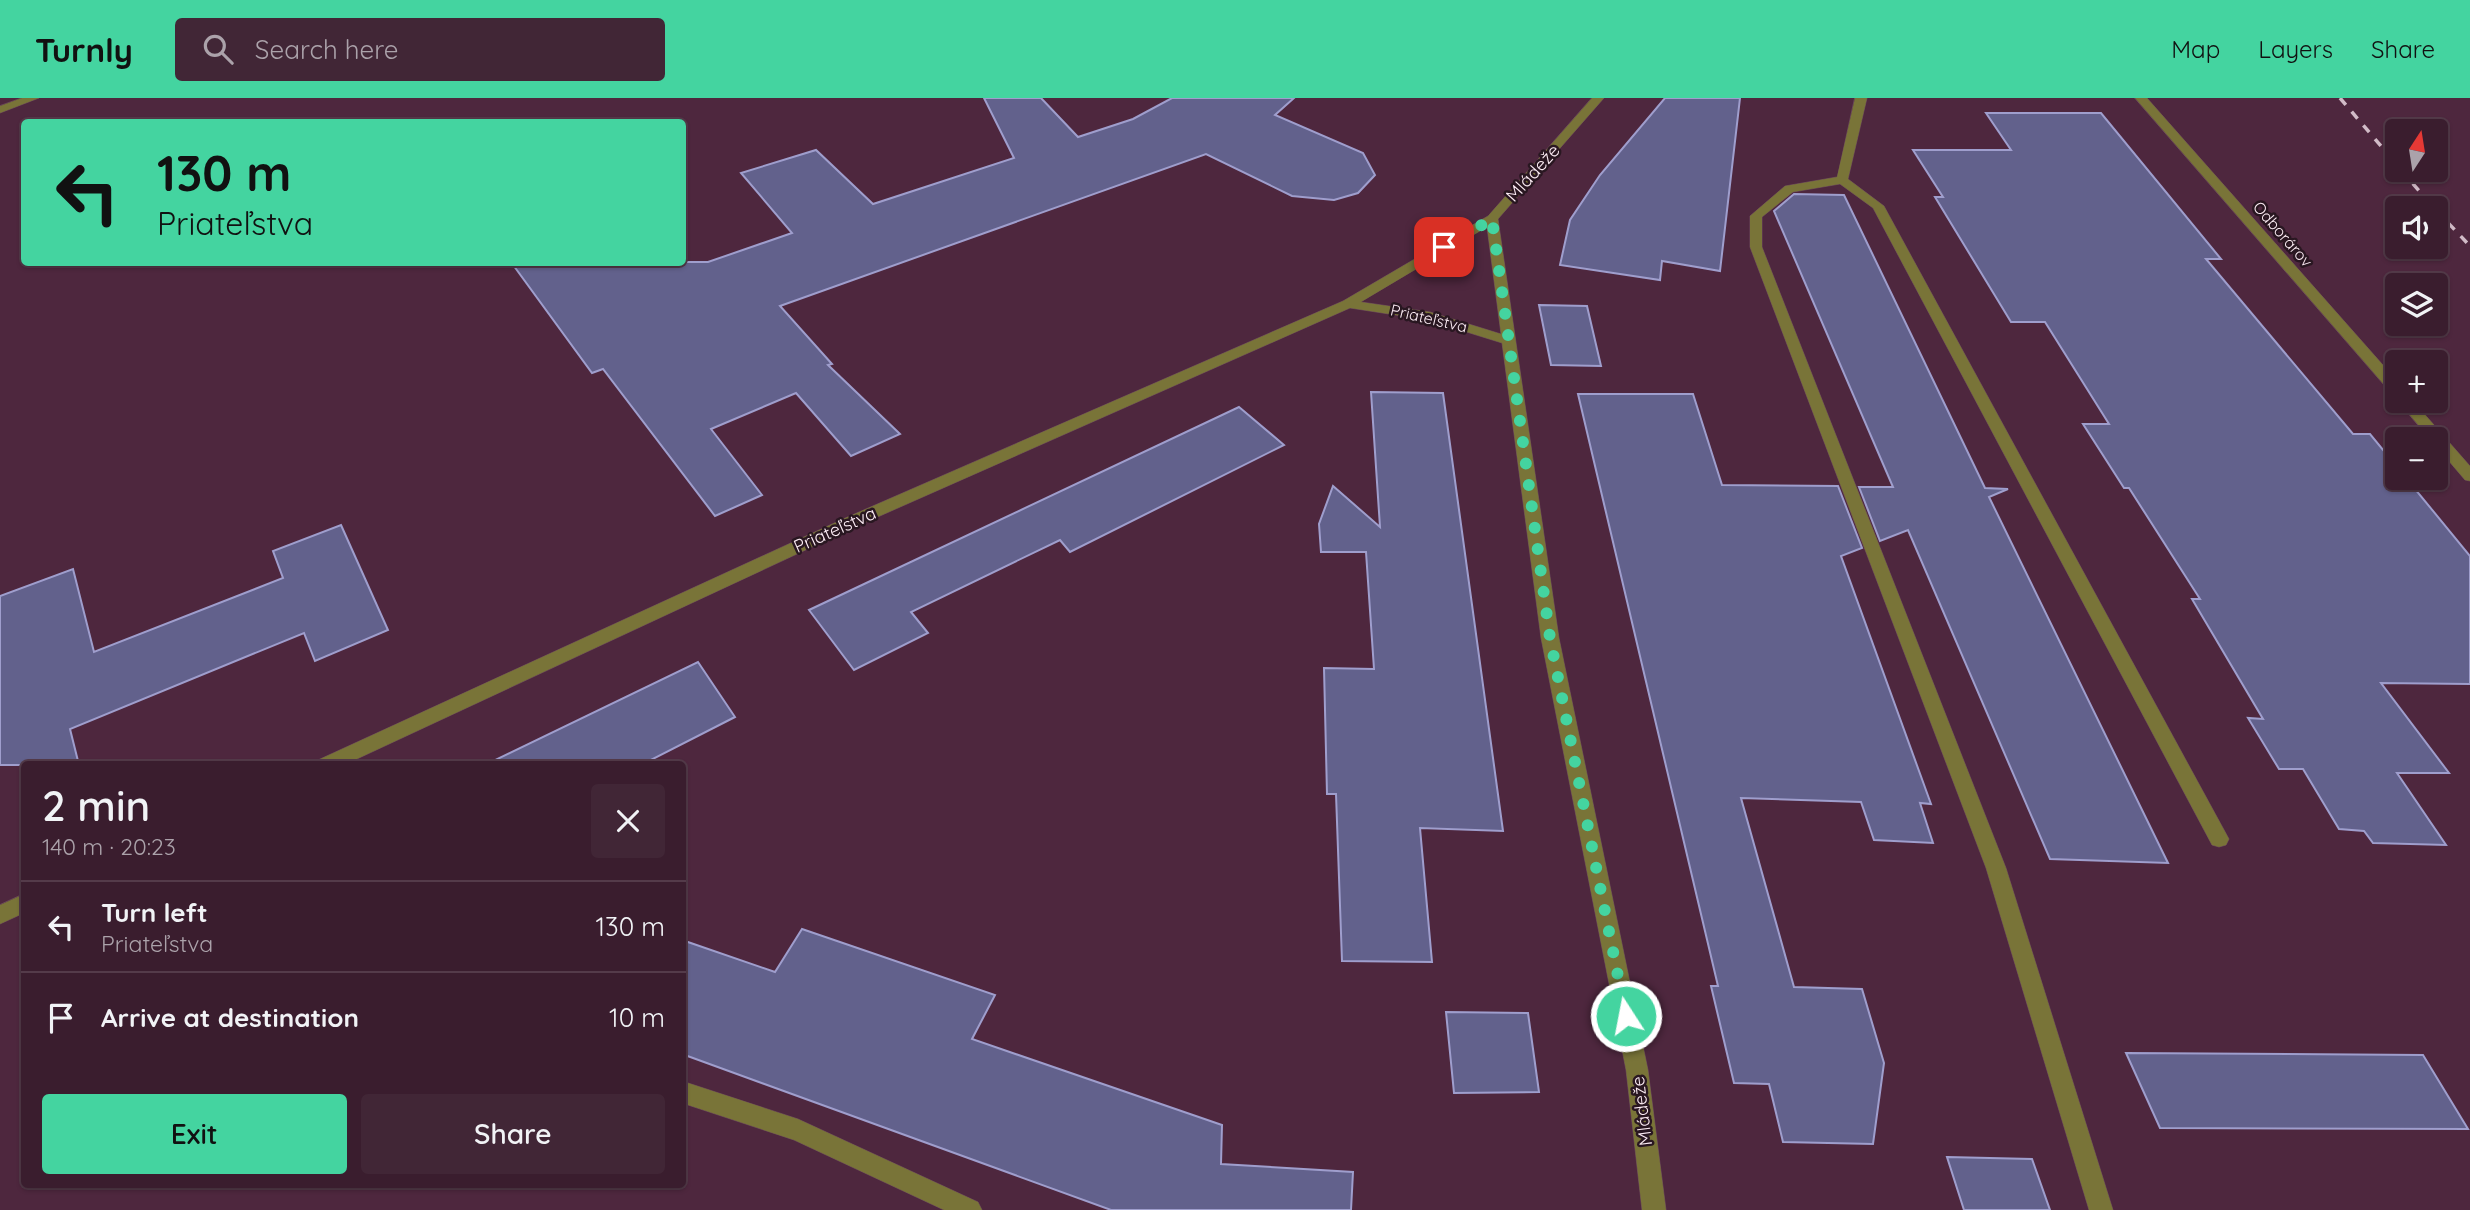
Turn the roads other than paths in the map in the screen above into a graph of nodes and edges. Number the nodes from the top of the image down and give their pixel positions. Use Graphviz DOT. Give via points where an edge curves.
graph roads {
  1 [pos="33,98"];
  2 [pos="1598,98"];
  3 [pos="1861,98"];
  4 [pos="2141,98"];
  5 [pos="0,110"];
  6 [pos="1842,180"];
  7 [pos="1492,219"];
  8 [pos="1349,304"];
  9 [pos="1507,341"];
  10 [pos="2385,377"];
  11 [pos="2415,413"];
  12 [pos="2470,476"];
  13 [pos="334,761"];
  14 [pos="2219,839"];
  15 [pos="21,904"];
  16 [pos="0,915"];
  17 [pos="686,1094"];
  18 [pos="970,1210"];
  19 [pos="1654,1210"];
  20 [pos="2101,1210"];
  1 -- 5 [label="street"];
  2 -- 7 [label="street, Mládeže"];
  3 -- 6 [label="street"];
  4 -- 10 [label="street, Odborárov"];
  6 -- 14 [label="street" via="1878,206"];
  6 -- 20 [label="street" via="1789,189 1756,216 1756,247 1996,869"];
  7 -- 8 [label="street, Priateľstva"];
  7 -- 9 [label="street, Mládeže"];
  8 -- 9 [label="street, Priateľstva" via="1430,316"];
  8 -- 13 [label="street, Priateľstva" via="849,523"];
  9 -- 19 [label="street, Mládeže" via="1550,638 1637,1070"];
  11 -- 12 [label="street"];
  15 -- 16 [label="street"];
  17 -- 18 [label="street" via="798,1130"];
}
